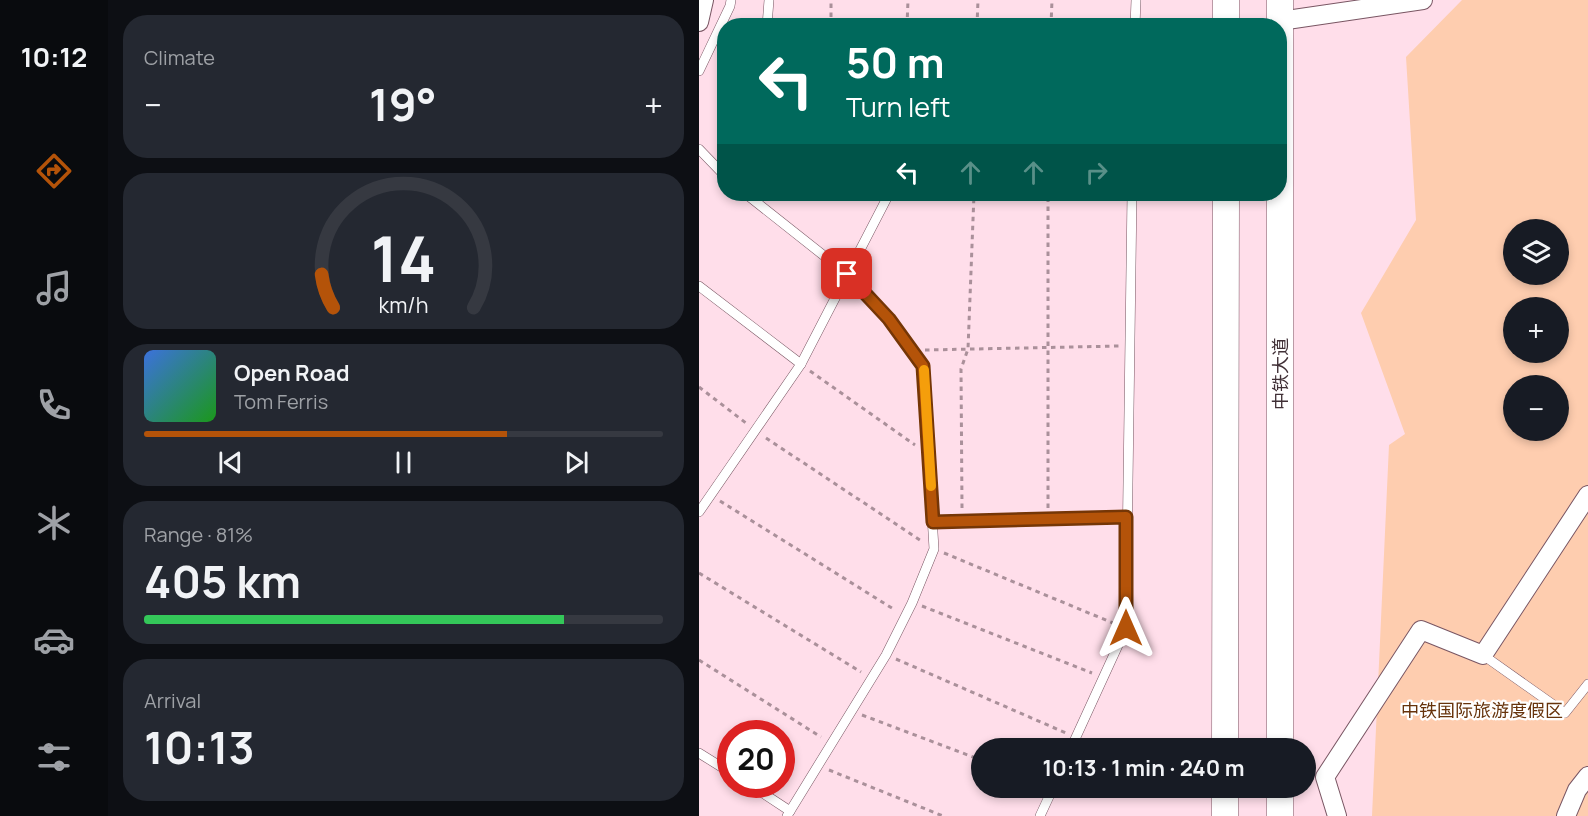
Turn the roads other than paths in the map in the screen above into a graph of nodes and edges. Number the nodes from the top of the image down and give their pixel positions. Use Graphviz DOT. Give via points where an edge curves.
graph roads {
  1 [pos="704,0"];
  2 [pos="731,0"];
  3 [pos="769,0"];
  4 [pos="1135,0"];
  5 [pos="1226,0"];
  6 [pos="1423,0"];
  7 [pos="1279,10"];
  8 [pos="724,18"];
  9 [pos="768,18"];
  10 [pos="1135,18"];
  11 [pos="1226,18"];
  12 [pos="699,22"];
  13 [pos="717,33"];
  14 [pos="699,71"];
  15 [pos="699,149"];
  16 [pos="717,168"];
  17 [pos="755,201"];
  18 [pos="885,201"];
  19 [pos="1132,201"];
  20 [pos="1226,201"];
  21 [pos="1279,201"];
  22 [pos="847,274"];
  23 [pos="699,286"];
  24 [pos="801,364"];
  25 [pos="1588,495"];
  26 [pos="699,512"];
  27 [pos="1126,517"];
  28 [pos="933,522"];
  29 [pos="1483,655"];
  30 [pos="1588,684"];
  31 [pos="1076,738"];
  32 [pos="1225,738"];
  33 [pos="1280,738"];
  34 [pos="699,753"];
  35 [pos="717,764"];
  36 [pos="1588,776"];
  37 [pos="768,798"];
  38 [pos="1048,798"];
  39 [pos="1225,798"];
  40 [pos="1280,798"];
  41 [pos="789,813"];
  42 [pos="1040,816"];
  43 [pos="1224,816"];
  44 [pos="1280,816"];
  45 [pos="1337,816"];
  46 [pos="1566,816"];
  1 -- 12 [label="street"];
  2 -- 8 [label="lane"];
  3 -- 9 [label="lane"];
  4 -- 10 [label="lane"];
  5 -- 11 [label="main road"];
  6 -- 7 [label="street"];
  13 -- 14 [label="lane"];
  15 -- 16 [label="lane"];
  17 -- 22 [label="lane"];
  18 -- 22 [label="lane"];
  19 -- 27 [label="lane"];
  20 -- 32 [label="main road"];
  21 -- 33 [label="main road, 中铁大道"];
  22 -- 24 [label="lane"];
  22 -- 28 [label="lane" via="889,319 923,366"];
  23 -- 24 [label="lane"];
  24 -- 26 [label="lane"];
  25 -- 29 [label="street"];
  27 -- 28 [label="lane"];
  27 -- 31 [label="lane" via="1126,628"];
  28 -- 41 [label="lane" via="934,549 906,616 854,711"];
  29 -- 30 [label="lane" via="1565,714"];
  29 -- 45 [label="street" via="1421,630 1325,777"];
  34 -- 35 [label="lane"];
  36 -- 46 [label="street"];
  37 -- 41 [label="lane"];
  38 -- 42 [label="lane"];
  39 -- 43 [label="main road"];
  40 -- 44 [label="main road"];
}
